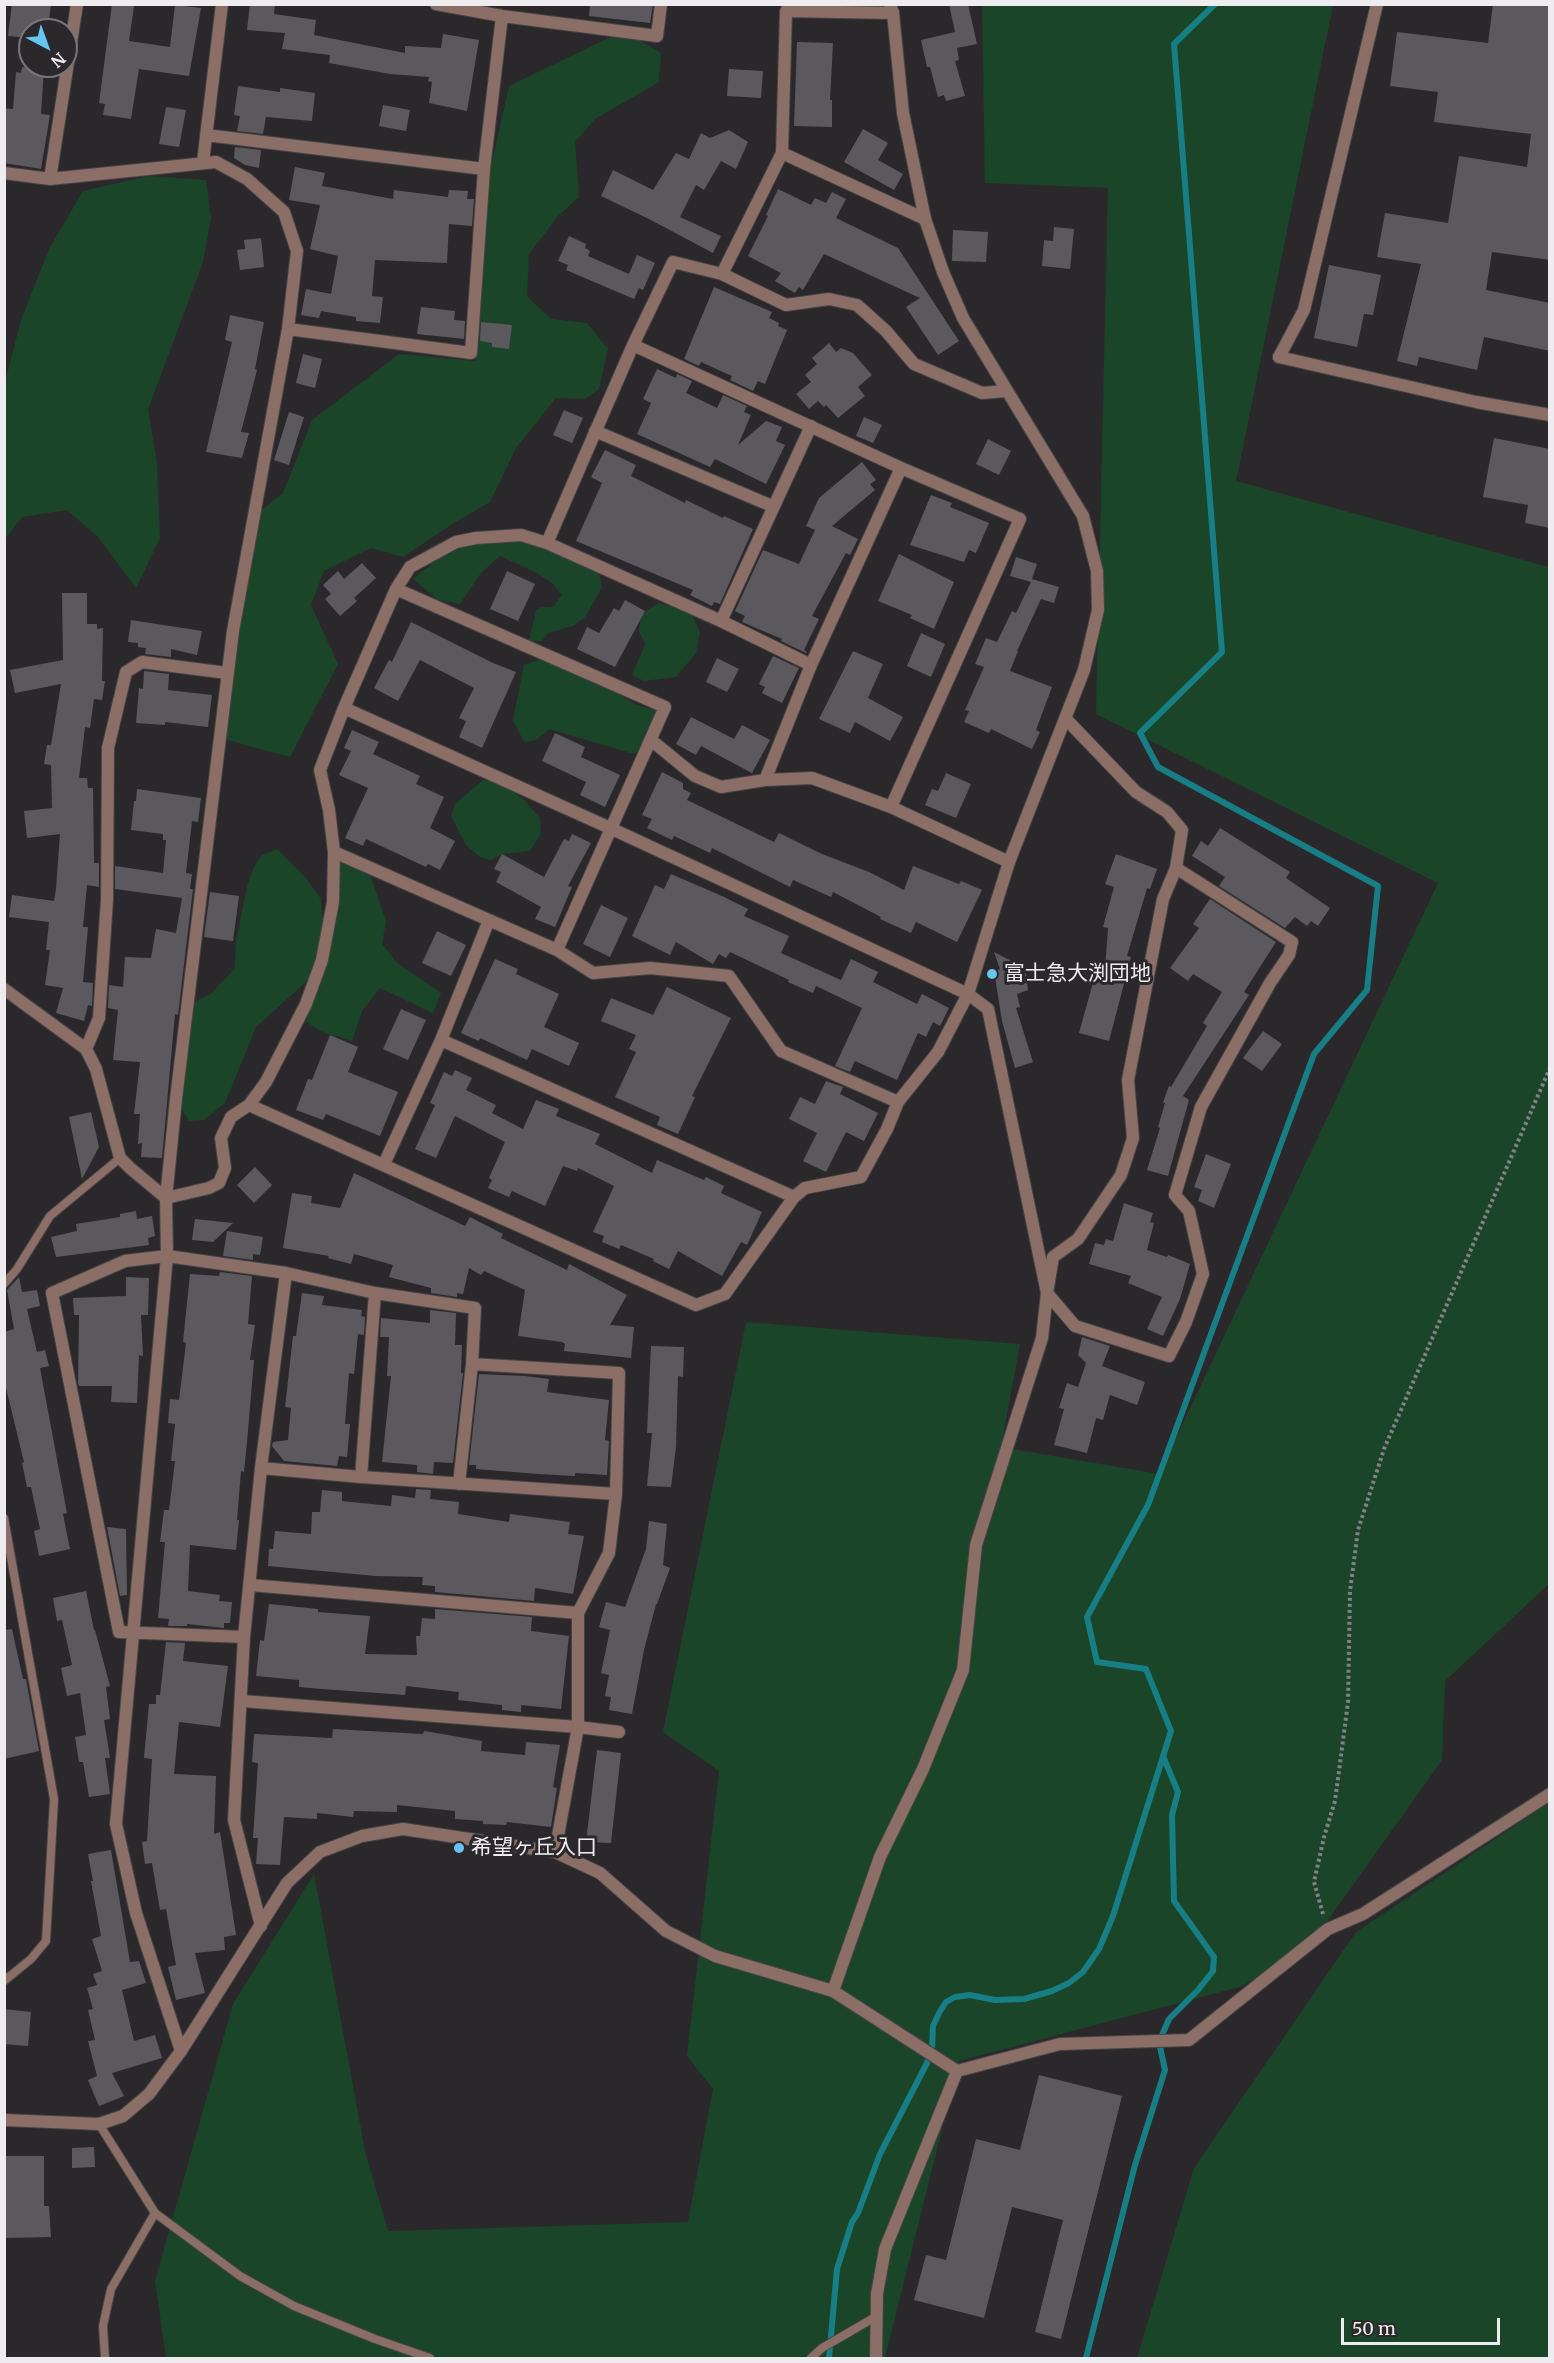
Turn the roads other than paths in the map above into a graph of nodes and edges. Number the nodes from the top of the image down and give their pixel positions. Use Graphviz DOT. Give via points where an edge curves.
graph roads {
  1 [pos="77,4"];
  2 [pos="222,4"];
  3 [pos="436,4"];
  4 [pos="662,4"];
  5 [pos="1377,4"];
  6 [pos="891,9"];
  7 [pos="502,16"];
  8 [pos="206,135"];
  9 [pos="782,153"];
  10 [pos="203,162"];
  11 [pos="484,169"];
  12 [pos="4,172"];
  13 [pos="50,179"];
  14 [pos="925,219"];
  15 [pos="722,274"];
  16 [pos="288,329"];
  17 [pos="633,345"];
  18 [pos="1006,391"];
  19 [pos="1550,415"];
  20 [pos="811,426"];
  21 [pos="595,431"];
  22 [pos="901,468"];
  23 [pos="772,506"];
  24 [pos="547,543"];
  25 [pos="396,589"];
  26 [pos="721,621"];
  27 [pos="811,665"];
  28 [pos="227,673"];
  29 [pos="344,708"];
  30 [pos="1066,719"];
  31 [pos="651,740"];
  32 [pos="765,780"];
  33 [pos="891,807"];
  34 [pos="610,828"];
  35 [pos="334,852"];
  36 [pos="1009,862"];
  37 [pos="1176,868"];
  38 [pos="489,920"];
  39 [pos="557,950"];
  40 [pos="4,989"];
  41 [pos="968,994"];
  42 [pos="441,1040"];
  43 [pos="86,1049"];
  44 [pos="898,1102"];
  45 [pos="249,1105"];
  46 [pos="120,1158"];
  47 [pos="384,1164"];
  48 [pos="794,1197"];
  49 [pos="166,1198"];
  50 [pos="167,1256"];
  51 [pos="286,1273"];
  52 [pos="4,1284"];
  53 [pos="375,1293"];
  54 [pos="1047,1293"];
  55 [pos="472,1364"];
  56 [pos="261,1468"];
  57 [pos="361,1478"];
  58 [pos="459,1484"];
  59 [pos="616,1494"];
  60 [pos="4,1518"];
  61 [pos="250,1585"];
  62 [pos="578,1613"];
  63 [pos="133,1633"];
  64 [pos="244,1637"];
  65 [pos="242,1701"];
  66 [pos="579,1727"];
  67 [pos="620,1732"];
  68 [pos="1550,1794"];
  69 [pos="555,1852"];
  70 [pos="261,1926"];
  71 [pos="4,1981"];
  72 [pos="833,1991"];
  73 [pos="181,2051"];
  74 [pos="957,2071"];
  75 [pos="4,2120"];
  76 [pos="99,2124"];
  77 [pos="155,2213"];
  78 [pos="877,2316"];
  79 [pos="105,2358"];
  80 [pos="430,2358"];
  81 [pos="812,2358"];
  82 [pos="876,2358"];
  1 -- 13 [label="street"];
  2 -- 8 [label="street"];
  3 -- 7 [label="street"];
  4 -- 7 [label="street" via="657,36"];
  5 -- 19 [label="street" via="1304,310 1279,357"];
  6 -- 9 [label="street" via="786,11"];
  6 -- 14 [label="street" via="903,112"];
  7 -- 11 [label="street"];
  8 -- 10 [label="street"];
  8 -- 11 [label="street"];
  9 -- 14 [label="street"];
  9 -- 15 [label="street"];
  10 -- 13 [label="street"];
  10 -- 16 [label="street" via="216,162 247,179 284,212 297,251"];
  11 -- 16 [label="street" via="471,352"];
  12 -- 13 [label="street"];
  14 -- 18 [label="street" via="963,318"];
  15 -- 17 [label="street" via="673,262"];
  15 -- 18 [label="street" via="786,305 829,299 857,305 914,364 982,393"];
  16 -- 28 [label="street"];
  17 -- 20 [label="street"];
  17 -- 21 [label="street"];
  18 -- 30 [label="street" via="1083,516 1097,571 1098,610 1089,654"];
  20 -- 22 [label="street"];
  20 -- 23 [label="street"];
  21 -- 23 [label="street"];
  21 -- 24 [label="street"];
  22 -- 27 [label="street"];
  22 -- 33 [label="street" via="1020,519"];
  23 -- 26 [label="street"];
  24 -- 25 [label="street" via="521,535 456,542 410,567"];
  24 -- 26 [label="street"];
  25 -- 29 [label="street"];
  25 -- 31 [label="street" via="665,707"];
  26 -- 27 [label="street"];
  27 -- 32 [label="street"];
  28 -- 43 [label="street" via="142,662 126,672 108,748 106,900 99,1018"];
  28 -- 49 [label="street"];
  29 -- 34 [label="street"];
  29 -- 35 [label="street" via="320,770"];
  30 -- 36 [label="street"];
  30 -- 37 [label="street" via="1136,792 1167,812 1182,830"];
  31 -- 32 [label="street" via="695,776 721,787"];
  31 -- 34 [label="street"];
  32 -- 33 [label="street" via="812,778"];
  33 -- 36 [label="street"];
  34 -- 39 [label="street"];
  34 -- 41 [label="street"];
  35 -- 38 [label="street"];
  35 -- 45 [label="street" via="333,902 322,960 300,1017 266,1082"];
  36 -- 41 [label="street"];
  37 -- 54 [label="street" via="1162,899 1128,1080 1133,1138 1121,1175 1078,1239 1053,1257"];
  37 -- 54 [label="street" via="1292,942 1289,956 1201,1107 1175,1195 1190,1211 1203,1274 1169,1356 1076,1326"];
  38 -- 39 [label="street"];
  38 -- 42 [label="street"];
  39 -- 44 [label="street" via="593,973 650,968 729,976 781,1051"];
  40 -- 43 [label="street"];
  41 -- 44 [label="street" via="938,1052"];
  41 -- 54 [label="street" via="988,1009"];
  42 -- 47 [label="street"];
  42 -- 48 [label="street"];
  43 -- 46 [label="street" via="96,1069"];
  44 -- 48 [label="street" via="861,1177 805,1188"];
  45 -- 47 [label="street"];
  45 -- 49 [label="street" via="231,1117 220,1138 225,1168 219,1183"];
  46 -- 49 [label="street"];
  46 -- 52 [label="lane" via="50,1216"];
  47 -- 48 [label="street" via="696,1305 725,1294"];
  49 -- 50 [label="street"];
  50 -- 51 [label="street"];
  50 -- 63 [label="street"];
  50 -- 63 [label="street" via="126,1261 52,1293 119,1632"];
  51 -- 53 [label="street"];
  51 -- 56 [label="street"];
  53 -- 55 [label="street" via="475,1308"];
  53 -- 57 [label="street"];
  54 -- 72 [label="street" via="1042,1338 976,1545 963,1670 880,1857"];
  55 -- 58 [label="street"];
  55 -- 59 [label="street" via="619,1373"];
  56 -- 57 [label="street"];
  56 -- 61 [label="street"];
  57 -- 58 [label="street"];
  58 -- 59 [label="street"];
  59 -- 62 [label="street" via="609,1553"];
  60 -- 71 [label="lane" via="54,1799 46,1941"];
  61 -- 62 [label="street"];
  61 -- 64 [label="street"];
  62 -- 66 [label="street"];
  63 -- 64 [label="street"];
  63 -- 73 [label="street" via="116,1824 136,1913"];
  64 -- 65 [label="street"];
  65 -- 66 [label="street"];
  65 -- 70 [label="street" via="234,1820"];
  66 -- 67 [label="street"];
  66 -- 69 [label="street"];
  68 -- 74 [label="street" via="1364,1914 1328,1929 1189,2040 1060,2044"];
  69 -- 70 [label="street" via="403,1829 362,1836 320,1852 287,1883"];
  69 -- 72 [label="street" via="600,1874 666,1931 715,1956"];
  70 -- 73 [label="street"];
  72 -- 74 [label="street"];
  73 -- 76 [label="street" via="149,2094 123,2116"];
  74 -- 78 [label="street" via="885,2249"];
  75 -- 76 [label="street"];
  76 -- 77 [label="lane"];
  77 -- 79 [label="lane" via="111,2289 103,2326"];
  77 -- 80 [label="lane" via="240,2276 294,2306"];
  78 -- 81 [label="lane"];
  78 -- 82 [label="street"];
}
